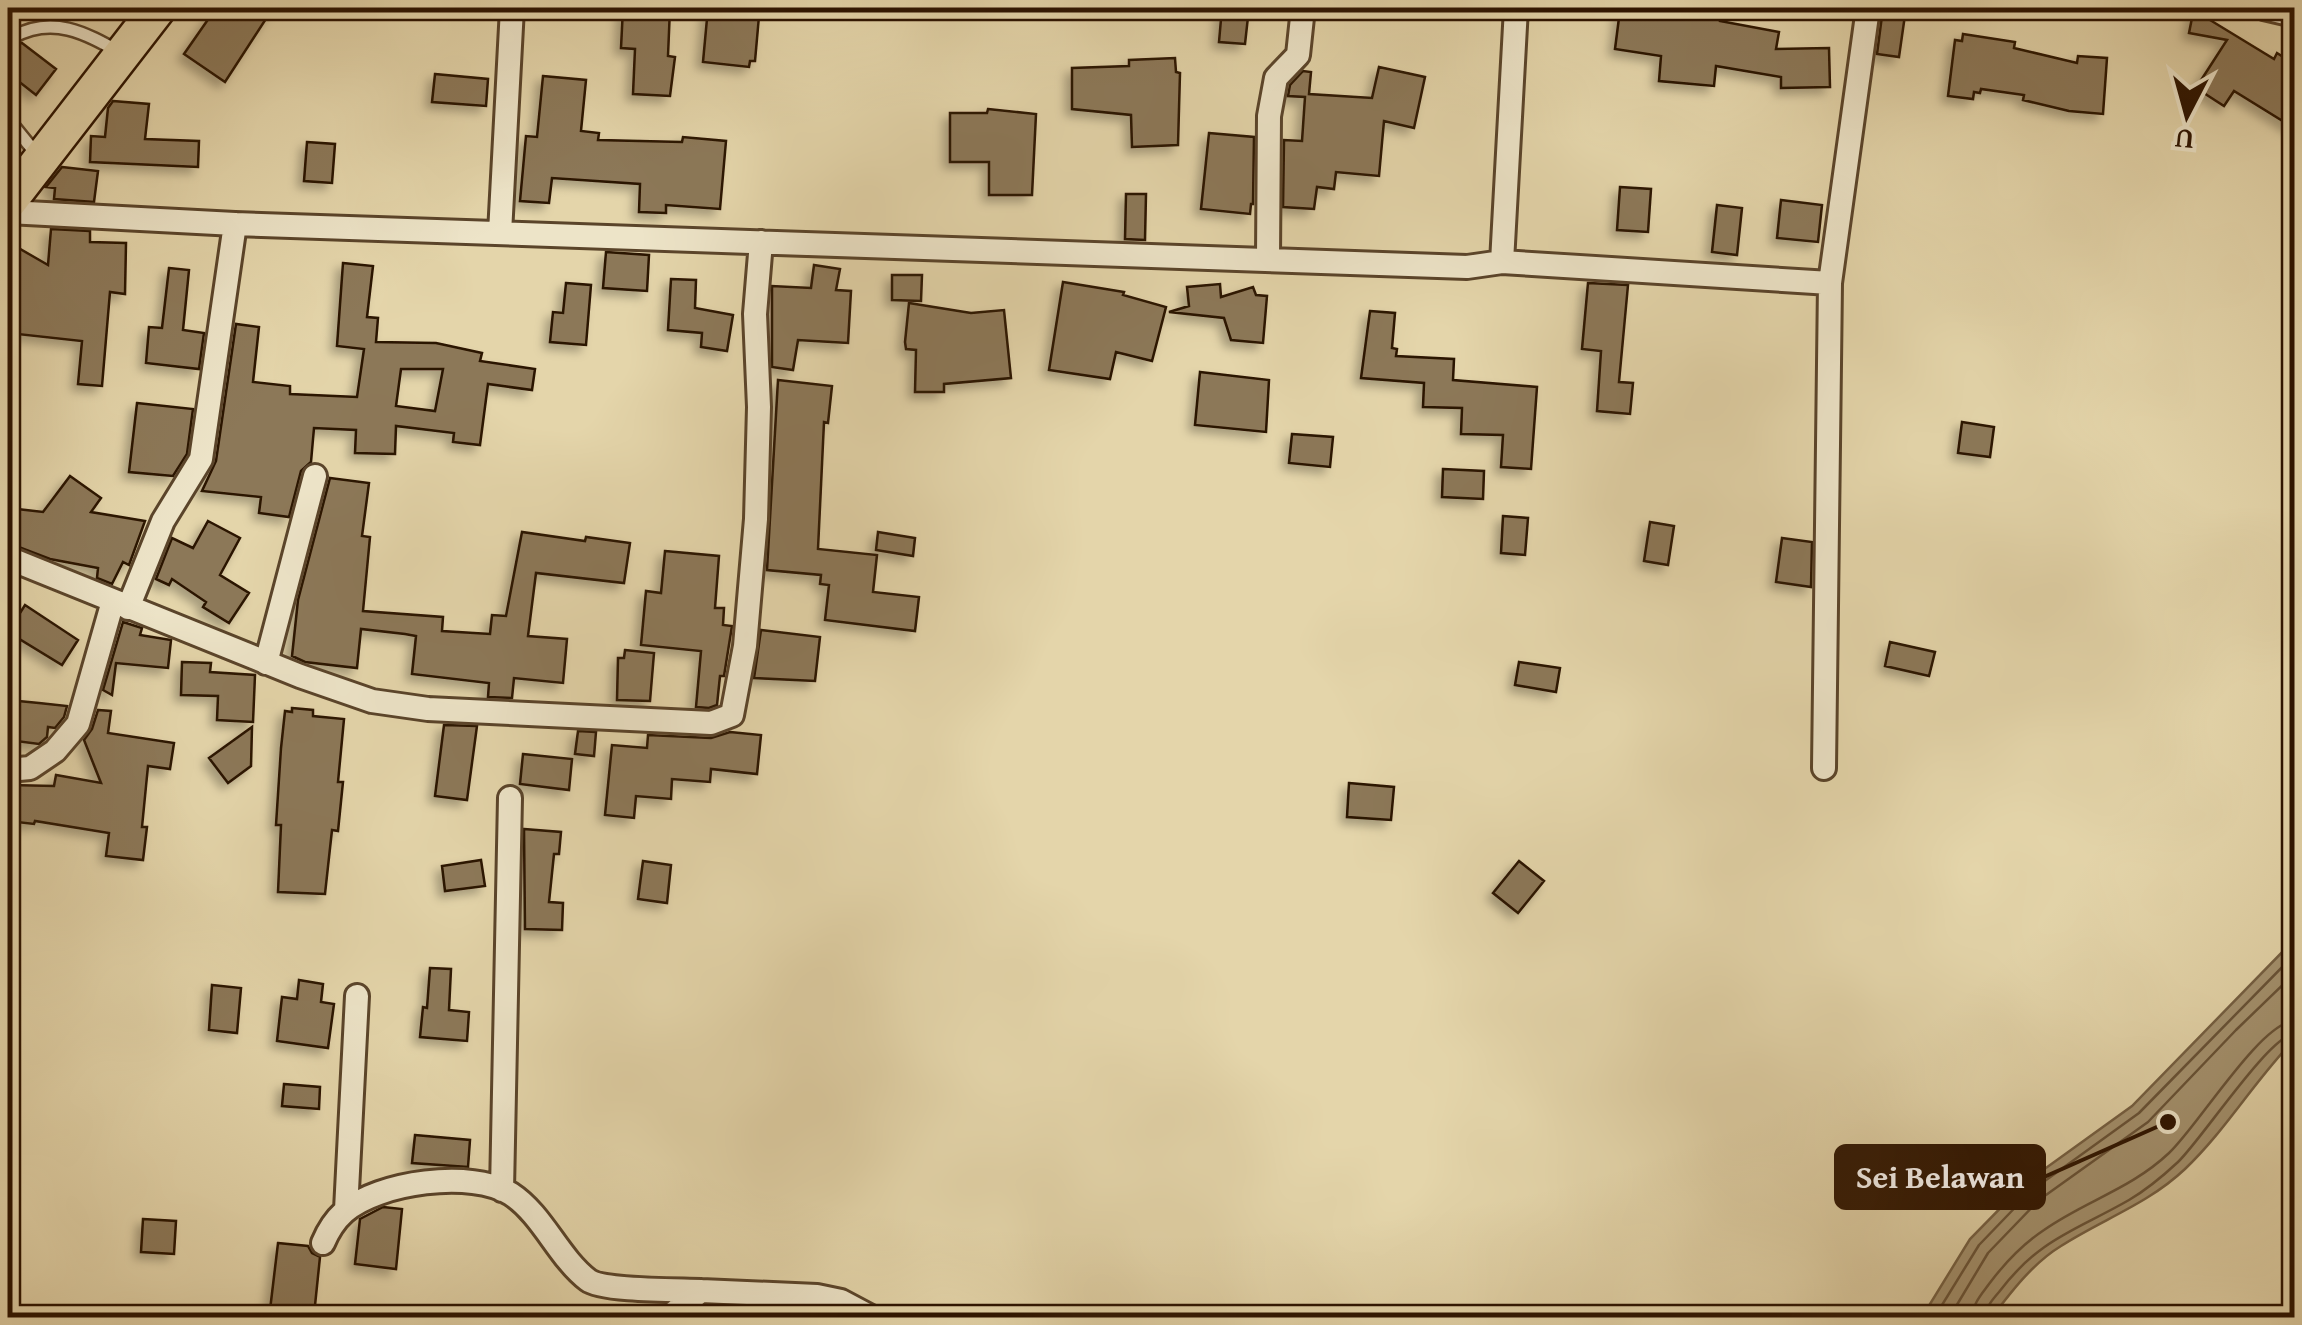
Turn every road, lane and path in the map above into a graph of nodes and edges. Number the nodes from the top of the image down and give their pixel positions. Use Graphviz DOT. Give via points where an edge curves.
graph roads {
  1 [pos="158,8"];
  2 [pos="512,8"];
  3 [pos="1303,8"];
  4 [pos="1516,8"];
  5 [pos="1868,8"];
  6 [pos="2264,8"];
  7 [pos="2294,15"];
  8 [pos="13,36"];
  9 [pos="122,54"];
  10 [pos="8,120"];
  11 [pos="41,159"];
  12 [pos="8,202"];
  13 [pos="8,212"];
  14 [pos="235,224"];
  15 [pos="500,233"];
  16 [pos="761,242"];
  17 [pos="1268,258"];
  18 [pos="1502,262"];
  19 [pos="1830,283"];
  20 [pos="315,476"];
  21 [pos="8,558"];
  22 [pos="121,605"];
  23 [pos="266,663"];
  24 [pos="1824,768"];
  25 [pos="8,770"];
  26 [pos="510,798"];
  27 [pos="357,996"];
  28 [pos="502,1190"];
  29 [pos="346,1210"];
  30 [pos="323,1243"];
  31 [pos="701,1291"];
  32 [pos="667,1318"];
  33 [pos="873,1318"];
  1 -- 9 [label="main road"];
  2 -- 15 [label="street"];
  3 -- 17 [label="street" via="1298,55 1276,78 1269,116"];
  4 -- 18 [label="street"];
  5 -- 19 [label="street"];
  6 -- 7 [label="street"];
  8 -- 9 [label="lane" via="55,26 81,31"];
  9 -- 11 [label="main road"];
  10 -- 11 [label="lane"];
  11 -- 12 [label="main road"];
  13 -- 14 [label="street"];
  14 -- 15 [label="street"];
  14 -- 22 [label="street" via="200,459"];
  15 -- 16 [label="street"];
  16 -- 17 [label="street"];
  16 -- 23 [label="street" via="756,519 732,716 711,724 398,706"];
  17 -- 18 [label="street" via="1467,267"];
  18 -- 19 [label="street"];
  19 -- 24 [label="street"];
  20 -- 23 [label="street"];
  21 -- 22 [label="street"];
  22 -- 23 [label="street"];
  22 -- 25 [label="street" via="78,724 30,768"];
  26 -- 28 [label="street"];
  27 -- 29 [label="street"];
  28 -- 29 [label="street" via="423,1181"];
  28 -- 31 [label="street" via="522,1202 588,1281"];
  29 -- 30 [label="street"];
  31 -- 32 [label="street"];
  31 -- 33 [label="street" via="817,1296"];
}
